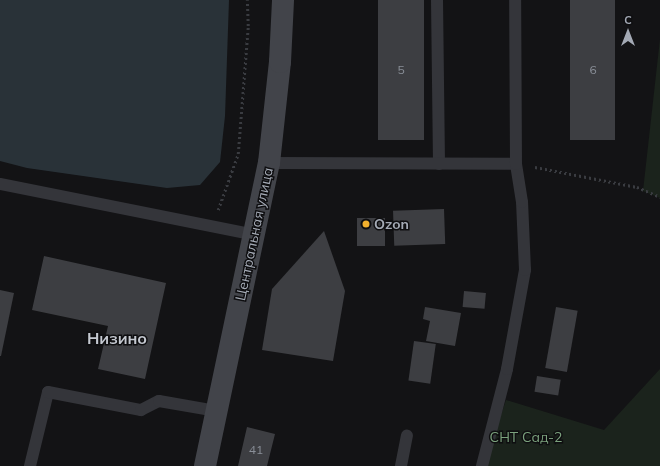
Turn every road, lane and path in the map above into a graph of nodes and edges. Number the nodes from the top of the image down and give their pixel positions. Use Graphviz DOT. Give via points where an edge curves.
graph roads {
  1 [pos="247,0"];
  2 [pos="283,0"];
  3 [pos="437,0"];
  4 [pos="515,0"];
  5 [pos="269,163"];
  6 [pos="439,164"];
  7 [pos="516,164"];
  8 [pos="0,184"];
  9 [pos="660,197"];
  10 [pos="212,228"];
  11 [pos="255,235"];
  12 [pos="217,411"];
  13 [pos="407,436"];
  14 [pos="30,466"];
  15 [pos="205,466"];
  16 [pos="401,466"];
  17 [pos="482,466"];
  1 -- 10 [label="path" via="248,26 238,154"];
  2 -- 5 [label="street, Центральная улица" via="280,62"];
  3 -- 6 [label="lane"];
  4 -- 7 [label="lane"];
  5 -- 6 [label="lane"];
  5 -- 11 [label="street, Центральная улица"];
  6 -- 7 [label="lane"];
  7 -- 9 [label="path" via="637,187"];
  7 -- 17 [label="lane" via="522,202 525,270 508,369"];
  8 -- 10 [label="lane"];
  10 -- 11 [label="lane"];
  11 -- 12 [label="street, Центральная улица"];
  12 -- 14 [label="lane" via="159,401 141,410 48,392"];
  12 -- 15 [label="street, Центральная улица"];
  13 -- 16 [label="lane"];
}
